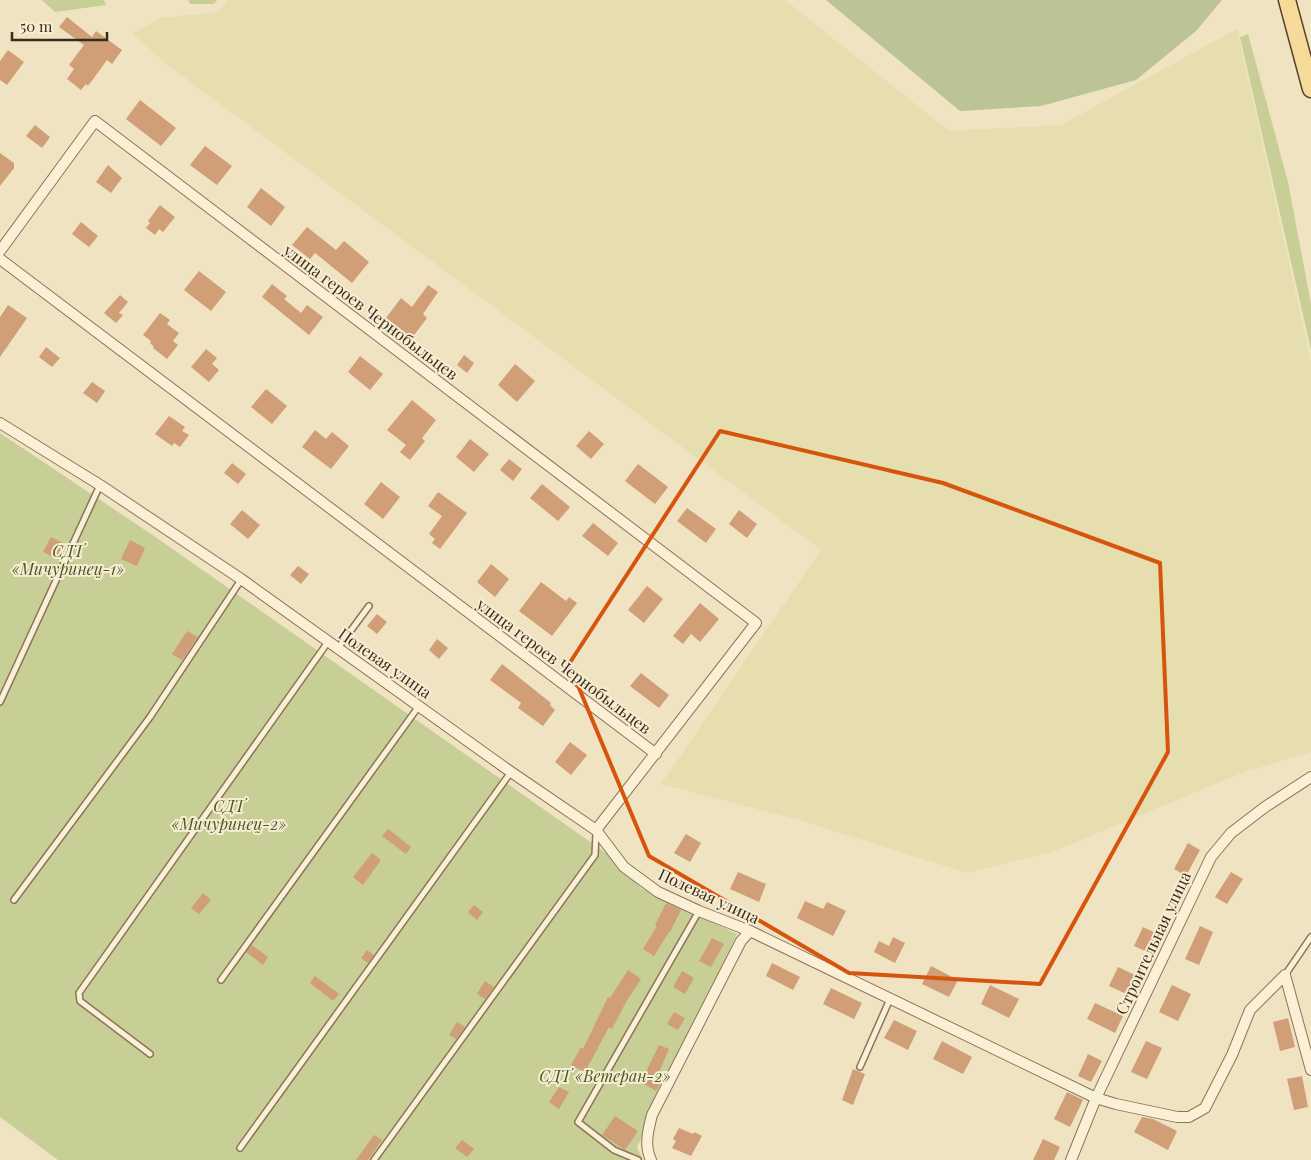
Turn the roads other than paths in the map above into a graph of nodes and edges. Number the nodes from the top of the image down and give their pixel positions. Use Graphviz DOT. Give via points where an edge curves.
graph roads {
  1 [pos="1287,0"];
  2 [pos="1311,89"];
  3 [pos="0,251"];
  4 [pos="0,259"];
  5 [pos="0,423"];
  6 [pos="100,485"];
  7 [pos="242,579"];
  8 [pos="369,606"];
  9 [pos="328,642"];
  10 [pos="338,648"];
  11 [pos="0,702"];
  12 [pos="420,706"];
  13 [pos="656,754"];
  14 [pos="511,772"];
  15 [pos="1311,777"];
  16 [pos="596,830"];
  17 [pos="14,900"];
  18 [pos="700,911"];
  19 [pos="750,931"];
  20 [pos="1311,938"];
  21 [pos="1286,974"];
  22 [pos="221,980"];
  23 [pos="890,999"];
  24 [pos="150,1054"];
  25 [pos="860,1067"];
  26 [pos="1311,1070"];
  27 [pos="1096,1098"];
  28 [pos="240,1148"];
  29 [pos="374,1160"];
  30 [pos="638,1160"];
  31 [pos="651,1160"];
  32 [pos="1071,1160"];
  1 -- 2 [label="main road"];
  3 -- 13 [label="street, улица героев Чернобыльцев" via="95,121 756,623"];
  4 -- 13 [label="street, улица героев Чернобыльцев"];
  5 -- 6 [label="street, Полевая улица"];
  6 -- 7 [label="street, Полевая улица"];
  6 -- 11 [label="lane"];
  7 -- 9 [label="street, Полевая улица"];
  7 -- 17 [label="lane" via="150,717"];
  8 -- 10 [label="lane"];
  9 -- 10 [label="street, Полевая улица"];
  9 -- 24 [label="lane" via="79,993 80,1001"];
  10 -- 12 [label="street, Полевая улица"];
  12 -- 14 [label="street, Полевая улица"];
  12 -- 22 [label="lane"];
  13 -- 16 [label="street"];
  14 -- 16 [label="street, Полевая улица"];
  14 -- 28 [label="lane"];
  15 -- 27 [label="street, Строительная улица" via="1238,827 1211,856"];
  16 -- 18 [label="street, Полевая улица" via="624,867 658,892"];
  16 -- 29 [label="lane" via="595,855"];
  18 -- 19 [label="street, Полевая улица"];
  18 -- 30 [label="lane" via="578,1122 614,1150"];
  19 -- 23 [label="street, Полевая улица"];
  19 -- 31 [label="street" via="741,942 652,1115 646,1138"];
  20 -- 21 [label="lane"];
  21 -- 26 [label="street"];
  21 -- 27 [label="street, Полевая улица" via="1250,1010 1205,1108 1189,1116 1177,1117"];
  23 -- 25 [label="lane"];
  23 -- 27 [label="street, Полевая улица"];
  27 -- 32 [label="street, Строительная улица"];
}
